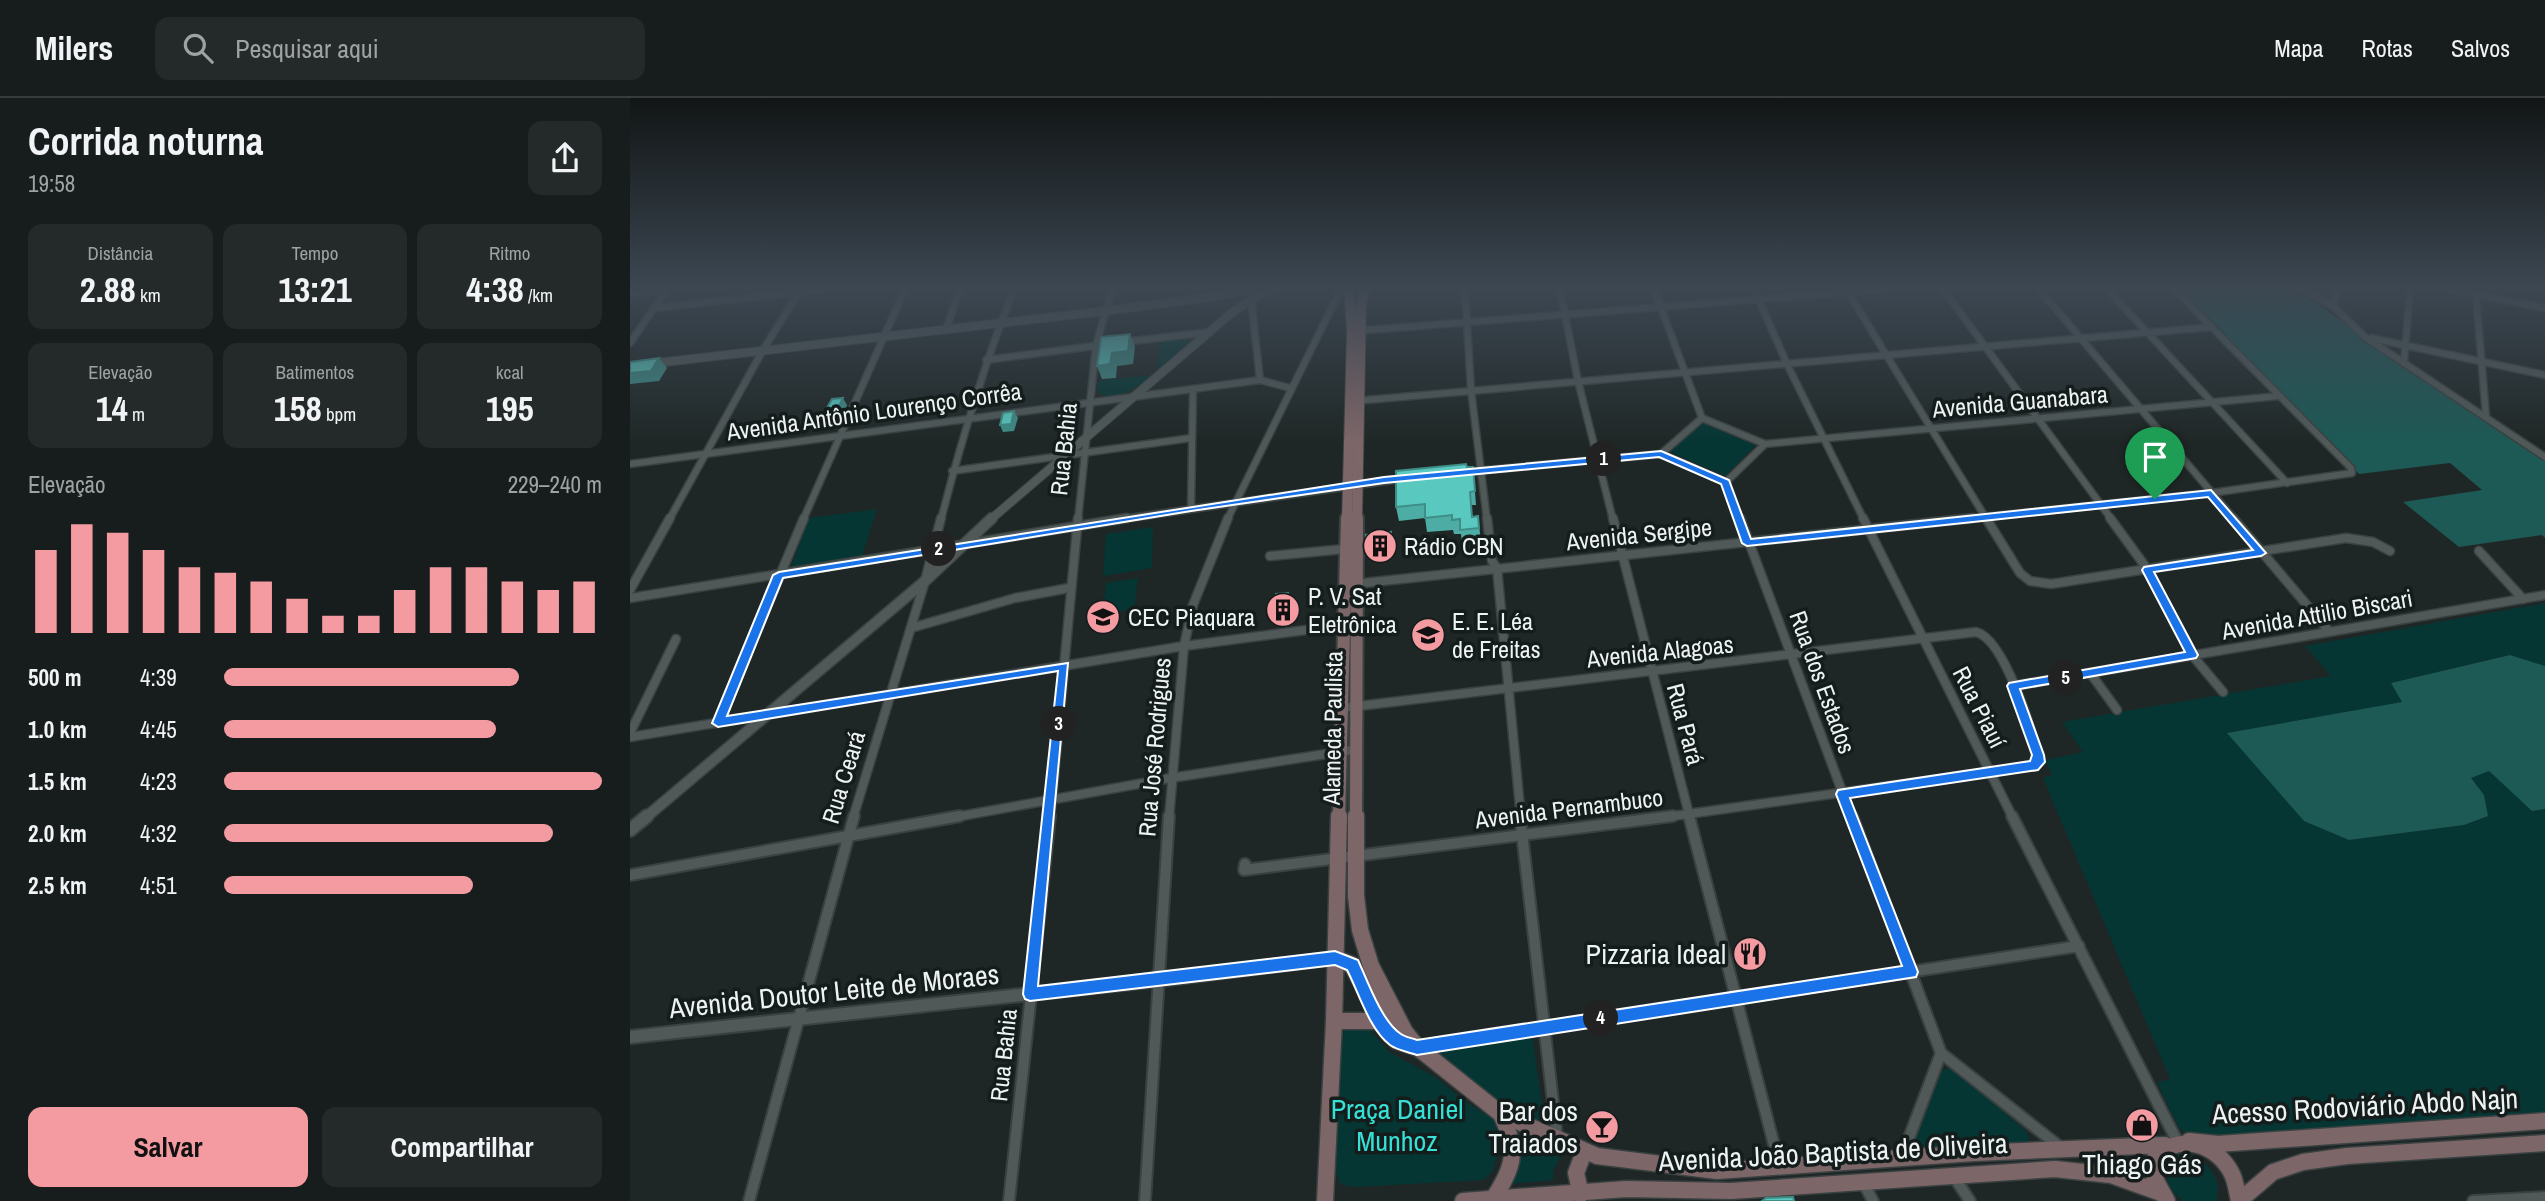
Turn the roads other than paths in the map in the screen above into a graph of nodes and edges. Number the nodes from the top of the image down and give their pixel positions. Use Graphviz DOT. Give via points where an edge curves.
graph roads {
  1 [pos="769,340"];
  2 [pos="847,340"];
  3 [pos="884,340"];
  4 [pos="994,340"];
  5 [pos="1097,340"];
  6 [pos="1134,340"];
  7 [pos="1199,340"];
  8 [pos="1256,340"];
  9 [pos="1314,340"];
  10 [pos="1356,340"];
  11 [pos="1470,340"];
  12 [pos="1571,340"];
  13 [pos="1673,340"];
  14 [pos="1777,340"];
  15 [pos="1876,340"];
  16 [pos="1978,340"];
  17 [pos="2053,340"];
  18 [pos="2082,340"];
  19 [pos="2156,340"];
  20 [pos="2225,340"];
  21 [pos="2370,340"];
  22 [pos="2382,340"];
  23 [pos="2404,340"];
  24 [pos="2480,340"];
  25 [pos="1121,342"];
  26 [pos="1108,344"];
  27 [pos="1096,345"];
  28 [pos="2404,345"];
  29 [pos="1983,347"];
  30 [pos="763,350"];
  31 [pos="1884,355"];
  32 [pos="986,360"];
  33 [pos="2482,362"];
  34 [pos="2404,363"];
  35 [pos="1787,364"];
  36 [pos="630,366"];
  37 [pos="1685,372"];
  38 [pos="2545,375"];
  39 [pos="1260,380"];
  40 [pos="1578,381"];
  41 [pos="1290,388"];
  42 [pos="1193,389"];
  43 [pos="1471,390"];
  44 [pos="1135,396"];
  45 [pos="2279,396"];
  46 [pos="1355,401"];
  47 [pos="1089,402"];
  48 [pos="2210,402"];
  49 [pos="2138,409"];
  50 [pos="2486,416"];
  51 [pos="1702,418"];
  52 [pos="967,419"];
  53 [pos="2035,419"];
  54 [pos="1931,429"];
  55 [pos="841,435"];
  56 [pos="1087,437"];
  57 [pos="1191,438"];
  58 [pos="1825,439"];
  59 [pos="1765,444"];
  60 [pos="707,453"];
  61 [pos="1084,453"];
  62 [pos="1661,454"];
  63 [pos="1066,455"];
  64 [pos="2545,457"];
  65 [pos="1598,460"];
  66 [pos="630,464"];
  67 [pos="952,471"];
  68 [pos="1481,471"];
  69 [pos="1453,474"];
  70 [pos="1412,478"];
  71 [pos="1726,482"];
  72 [pos="2287,483"];
  73 [pos="1353,484"];
  74 [pos="2211,493"];
  75 [pos="1234,502"];
  76 [pos="2098,505"];
  77 [pos="1191,508"];
  78 [pos="1985,517"];
  79 [pos="1075,528"];
  80 [pos="1868,530"];
  81 [pos="1747,543"];
  82 [pos="960,546"];
  83 [pos="1345,549"];
  84 [pos="933,550"];
  85 [pos="2390,551"];
  86 [pos="2479,551"];
  87 [pos="2261,553"];
  88 [pos="1622,555"];
  89 [pos="1270,556"];
  90 [pos="1496,568"];
  91 [pos="2148,570"];
  92 [pos="779,575"];
  93 [pos="925,581"];
  94 [pos="1351,584"];
  95 [pos="1069,588"];
  96 [pos="630,590"];
  97 [pos="2545,595"];
  98 [pos="630,598"];
  99 [pos="2523,599"];
  100 [pos="1344,625"];
  101 [pos="911,628"];
  102 [pos="2329,631"];
  103 [pos="1922,638"];
  104 [pos="677,639"];
  105 [pos="1184,646"];
  106 [pos="2192,655"];
  107 [pos="1792,656"];
  108 [pos="1064,666"];
  109 [pos="1652,670"];
  110 [pos="2091,674"];
  111 [pos="2013,686"];
  112 [pos="1510,687"];
  113 [pos="2222,692"];
  114 [pos="890,695"];
  115 [pos="1358,706"];
  116 [pos="1342,708"];
  117 [pos="2116,710"];
  118 [pos="763,716"];
  119 [pos="718,723"];
  120 [pos="630,735"];
  121 [pos="1357,749"];
  122 [pos="1341,750"];
  123 [pos="1989,772"];
  124 [pos="1171,778"];
  125 [pos="1842,794"];
  126 [pos="1052,799"];
  127 [pos="1689,813"];
  128 [pos="630,830"];
  129 [pos="1522,836"];
  130 [pos="847,838"];
  131 [pos="1355,856"];
  132 [pos="1338,859"];
  133 [pos="1245,864"];
  134 [pos="630,875"];
  135 [pos="2079,946"];
  136 [pos="1335,958"];
  137 [pos="1911,972"];
  138 [pos="1160,980"];
  139 [pos="1030,994"];
  140 [pos="1736,999"];
  141 [pos="799,1020"];
  142 [pos="1334,1021"];
  143 [pos="1380,1021"];
  144 [pos="1545,1027"];
  145 [pos="630,1037"];
  146 [pos="1417,1047"];
  147 [pos="1941,1054"];
  148 [pos="1501,1114"];
  149 [pos="2545,1121"];
  150 [pos="1557,1141"];
  151 [pos="2177,1142"];
  152 [pos="2545,1143"];
  153 [pos="2062,1149"];
  154 [pos="1584,1152"];
  155 [pos="1901,1159"];
  156 [pos="1780,1169"];
  157 [pos="1953,1175"];
  158 [pos="1863,1182"];
  159 [pos="1581,1194"];
  160 [pos="1732,1196"];
  161 [pos="2164,1197"];
  162 [pos="2539,1198"];
  163 [pos="1493,1199"];
  164 [pos="749,1201"];
  165 [pos="1009,1201"];
  166 [pos="1145,1201"];
  167 [pos="1325,1201"];
  168 [pos="1463,1201"];
  169 [pos="1873,1201"];
  170 [pos="1970,1201"];
  171 [pos="2239,1201"];
  172 [pos="2473,1201"];
  1 -- 30 [label="street"];
  2 -- 30 [label="street"];
  3 -- 55 [label="street"];
  4 -- 32 [label="street, Rua Ceará"];
  5 -- 27 [label="street, Rua Bahia"];
  6 -- 25 [label="street"];
  7 -- 44 [label="street"];
  8 -- 39 [label="street"];
  9 -- 41 [label="street, Rua José Rodrigues"];
  10 -- 46 [label="main road, Alameda Paulista"];
  11 -- 43 [label="street"];
  12 -- 40 [label="street, Rua Pará"];
  13 -- 37 [label="street"];
  14 -- 35 [label="street, Rua Piauí"];
  15 -- 31 [label="street"];
  16 -- 29 [label="street"];
  17 -- 29 [label="street"];
  18 -- 49 [label="street"];
  19 -- 48 [label="street"];
  20 -- 45 [label="street"];
  21 -- 34 [label="street"];
  22 -- 28 [label="street"];
  23 -- 28 [label="street"];
  24 -- 33 [label="street"];
  26 -- 27 [label="street"];
  27 -- 32 [label="street"];
  27 -- 47 [label="street, Rua Bahia"];
  28 -- 33 [label="street"];
  28 -- 34 [label="street"];
  29 -- 31 [label="street"];
  29 -- 53 [label="street"];
  30 -- 36 [label="street"];
  30 -- 60 [label="street"];
  31 -- 35 [label="street"];
  31 -- 54 [label="street"];
  32 -- 52 [label="street, Rua Ceará"];
  33 -- 38 [label="street"];
  33 -- 50 [label="street"];
  34 -- 50 [label="street"];
  35 -- 37 [label="street"];
  35 -- 58 [label="street, Rua Piauí"];
  37 -- 40 [label="street"];
  37 -- 51 [label="street"];
  39 -- 41 [label="street, Avenida Antônio Lourenço Corrêa"];
  39 -- 42 [label="street, Avenida Antônio Lourenço Corrêa"];
  40 -- 43 [label="street"];
  40 -- 65 [label="street, Rua Pará"];
  41 -- 75 [label="street, Rua José Rodrigues"];
  42 -- 44 [label="street, Avenida Antônio Lourenço Corrêa"];
  42 -- 57 [label="street"];
  43 -- 46 [label="street"];
  43 -- 68 [label="street"];
  44 -- 47 [label="street, Avenida Antônio Lourenço Corrêa"];
  44 -- 56 [label="street"];
  45 -- 48 [label="street, Avenida Guanabara"];
  45 -- 72 [label="street, Avenida Sergipe" via="2353,471"];
  46 -- 73 [label="main road, Alameda Paulista"];
  47 -- 52 [label="street, Avenida Antônio Lourenço Corrêa"];
  47 -- 56 [label="street, Rua Bahia"];
  48 -- 49 [label="street, Avenida Guanabara"];
  48 -- 72 [label="street"];
  49 -- 53 [label="street, Avenida Guanabara"];
  49 -- 74 [label="street"];
  50 -- 64 [label="street"];
  51 -- 59 [label="street, Avenida Guanabara"];
  51 -- 62 [label="street"];
  52 -- 55 [label="street, Avenida Antônio Lourenço Corrêa"];
  52 -- 67 [label="street, Rua Ceará"];
  53 -- 54 [label="street, Avenida Guanabara"];
  53 -- 76 [label="street"];
  54 -- 58 [label="street, Avenida Guanabara"];
  54 -- 78 [label="street"];
  55 -- 60 [label="street, Avenida Antônio Lourenço Corrêa"];
  55 -- 92 [label="street"];
  56 -- 61 [label="street, Rua Bahia"];
  56 -- 63 [label="street"];
  57 -- 61 [label="street"];
  57 -- 77 [label="street"];
  58 -- 59 [label="street, Avenida Guanabara"];
  58 -- 80 [label="street, Rua Piauí"];
  59 -- 71 [label="street"];
  60 -- 66 [label="street, Avenida Antônio Lourenço Corrêa"];
  60 -- 96 [label="street"];
  61 -- 63 [label="street"];
  61 -- 79 [label="street, Rua Bahia"];
  62 -- 65 [label="street"];
  62 -- 71 [label="street"];
  63 -- 67 [label="street"];
  63 -- 82 [label="street"];
  65 -- 68 [label="street"];
  65 -- 88 [label="street, Rua Pará"];
  67 -- 84 [label="street, Rua Ceará"];
  68 -- 69 [label="street"];
  68 -- 90 [label="street"];
  70 -- 73 [label="street"];
  71 -- 81 [label="street, Rua dos Estados"];
  72 -- 74 [label="street, Avenida Sergipe"];
  73 -- 75 [label="street"];
  73 -- 83 [label="main road, Alameda Paulista"];
  73 -- 94 [label="main road, Alameda Paulista"];
  74 -- 76 [label="street, Avenida Sergipe"];
  74 -- 87 [label="street"];
  75 -- 77 [label="street"];
  75 -- 105 [label="street, Rua José Rodrigues" via="1193,605"];
  76 -- 78 [label="street, Avenida Sergipe"];
  76 -- 91 [label="street"];
  77 -- 79 [label="street"];
  78 -- 80 [label="street, Avenida Sergipe"];
  78 -- 91 [label="street" via="2020,573 2040,584"];
  79 -- 82 [label="street"];
  79 -- 95 [label="street, Rua Bahia"];
  80 -- 81 [label="street, Avenida Sergipe"];
  80 -- 103 [label="street, Rua Piauí"];
  81 -- 88 [label="street, Avenida Sergipe"];
  81 -- 107 [label="street, Rua dos Estados"];
  82 -- 84 [label="street"];
  82 -- 93 [label="street"];
  83 -- 89 [label="street"];
  83 -- 94 [label="main road, Alameda Paulista"];
  84 -- 92 [label="street"];
  84 -- 93 [label="street, Rua Ceará"];
  85 -- 87 [label="street" via="2373,542 2346,538"];
  86 -- 99 [label="street"];
  87 -- 91 [label="street"];
  87 -- 102 [label="street"];
  88 -- 90 [label="street, Avenida Sergipe"];
  88 -- 109 [label="street, Rua Pará"];
  90 -- 94 [label="street, Avenida Sergipe"];
  90 -- 112 [label="street"];
  91 -- 106 [label="street"];
  92 -- 98 [label="street"];
  92 -- 119 [label="street"];
  93 -- 101 [label="street, Rua Ceará"];
  93 -- 118 [label="street"];
  94 -- 100 [label="main road, Alameda Paulista"];
  94 -- 115 [label="main road, Alameda Paulista"];
  95 -- 101 [label="street" via="1015,597"];
  95 -- 108 [label="street, Rua Bahia"];
  97 -- 99 [label="street, Avenida Attilio Biscari"];
  99 -- 102 [label="street, Avenida Attilio Biscari"];
  100 -- 105 [label="street"];
  100 -- 116 [label="main road, Alameda Paulista"];
  101 -- 114 [label="street, Rua Ceará"];
  102 -- 106 [label="street, Avenida Attilio Biscari"];
  103 -- 107 [label="street, Avenida Alagoas"];
  103 -- 111 [label="street, Avenida Alagoas" via="1982,633 1992,643"];
  103 -- 123 [label="street, Rua Piauí"];
  104 -- 120 [label="street"];
  105 -- 108 [label="street"];
  105 -- 124 [label="street, Rua José Rodrigues"];
  106 -- 110 [label="street, Avenida Attilio Biscari"];
  106 -- 113 [label="street"];
  107 -- 109 [label="street, Avenida Alagoas"];
  107 -- 125 [label="street, Rua dos Estados"];
  108 -- 114 [label="street"];
  108 -- 126 [label="street, Rua Bahia"];
  109 -- 112 [label="street, Avenida Alagoas"];
  109 -- 127 [label="street, Rua Pará"];
  110 -- 111 [label="street, Avenida Attilio Biscari"];
  110 -- 117 [label="street"];
  111 -- 123 [label="street" via="2039,762"];
  112 -- 115 [label="street, Avenida Alagoas"];
  112 -- 129 [label="street"];
  114 -- 118 [label="street"];
  114 -- 130 [label="street, Rua Ceará"];
  115 -- 116 [label="street, Avenida Alagoas"];
  115 -- 121 [label="main road, Alameda Paulista"];
  116 -- 122 [label="main road, Alameda Paulista"];
  118 -- 119 [label="street"];
  118 -- 128 [label="street"];
  119 -- 120 [label="street"];
  121 -- 122 [label="street"];
  121 -- 131 [label="main road, Alameda Paulista"];
  122 -- 124 [label="street"];
  122 -- 132 [label="main road, Alameda Paulista"];
  123 -- 125 [label="street, Avenida Pernambuco"];
  123 -- 135 [label="street, Rua Piauí"];
  124 -- 126 [label="street"];
  124 -- 138 [label="street, Rua José Rodrigues"];
  125 -- 127 [label="street, Avenida Pernambuco"];
  125 -- 137 [label="street, Rua dos Estados"];
  126 -- 130 [label="street"];
  126 -- 139 [label="street, Rua Bahia"];
  127 -- 129 [label="street, Avenida Pernambuco"];
  127 -- 140 [label="street, Rua Pará"];
  129 -- 131 [label="street, Avenida Pernambuco"];
  129 -- 144 [label="street"];
  130 -- 134 [label="street"];
  130 -- 141 [label="street, Rua Ceará"];
  131 -- 132 [label="street, Avenida Pernambuco"];
  131 -- 146 [label="main road, Alameda Paulista" via="1360,930 1371,966"];
  132 -- 133 [label="street, Avenida Pernambuco" via="1244,870"];
  132 -- 136 [label="main road, Alameda Paulista"];
  135 -- 137 [label="street"];
  135 -- 151 [label="street, Rua Piauí"];
  136 -- 138 [label="street, Avenida Doutor Leite de Moraes"];
  136 -- 142 [label="main road, Alameda Paulista"];
  136 -- 143 [label="main road" via="1352,965"];
  137 -- 140 [label="street"];
  137 -- 147 [label="street, Rua dos Estados"];
  138 -- 139 [label="street, Avenida Doutor Leite de Moraes"];
  138 -- 166 [label="street, Rua José Rodrigues"];
  139 -- 141 [label="street, Avenida Doutor Leite de Moraes"];
  139 -- 165 [label="street, Rua Bahia"];
  140 -- 144 [label="street"];
  140 -- 156 [label="street, Rua Pará"];
  141 -- 145 [label="street, Avenida Doutor Leite de Moraes"];
  141 -- 164 [label="street, Rua Ceará"];
  142 -- 143 [label="main road"];
  142 -- 167 [label="main road, Alameda Paulista"];
  143 -- 146 [label="main road" via="1397,1041"];
  144 -- 146 [label="street"];
  144 -- 150 [label="street"];
  146 -- 148 [label="main road, Alameda Paulista"];
  147 -- 153 [label="street"];
  147 -- 155 [label="street"];
  148 -- 150 [label="main road, Avenida João Baptista de Oliveira"];
  148 -- 163 [label="main road" via="1513,1138 1513,1163"];
  149 -- 151 [label="main road, Acesso Rodoviário Abdo Najn" via="2218,1144"];
  150 -- 154 [label="main road, Avenida João Baptista de Oliveira"];
  151 -- 153 [label="main road, Avenida João Baptista de Oliveira"];
  151 -- 161 [label="main road" via="2157,1153 2154,1165"];
  151 -- 171 [label="main road" via="2208,1150 2226,1165"];
  152 -- 171 [label="main road, Acesso Rodoviário Abdo Najn" via="2303,1162 2273,1172"];
  153 -- 155 [label="main road, Avenida João Baptista de Oliveira"];
  154 -- 156 [label="main road, Avenida João Baptista de Oliveira" via="1717,1171"];
  154 -- 159 [label="main road" via="1576,1172"];
  155 -- 156 [label="main road, Avenida João Baptista de Oliveira"];
  157 -- 158 [label="main road, Avenida João Baptista de Oliveira"];
  157 -- 161 [label="main road, Avenida João Baptista de Oliveira" via="2087,1171 2124,1178"];
  157 -- 170 [label="street"];
  158 -- 160 [label="main road, Avenida João Baptista de Oliveira"];
  158 -- 169 [label="street"];
  159 -- 160 [label="main road, Avenida João Baptista de Oliveira" via="1626,1189"];
  159 -- 163 [label="main road, Avenida João Baptista de Oliveira"];
  162 -- 172 [label="street"];
  163 -- 168 [label="main road, Avenida João Baptista de Oliveira"];
}
